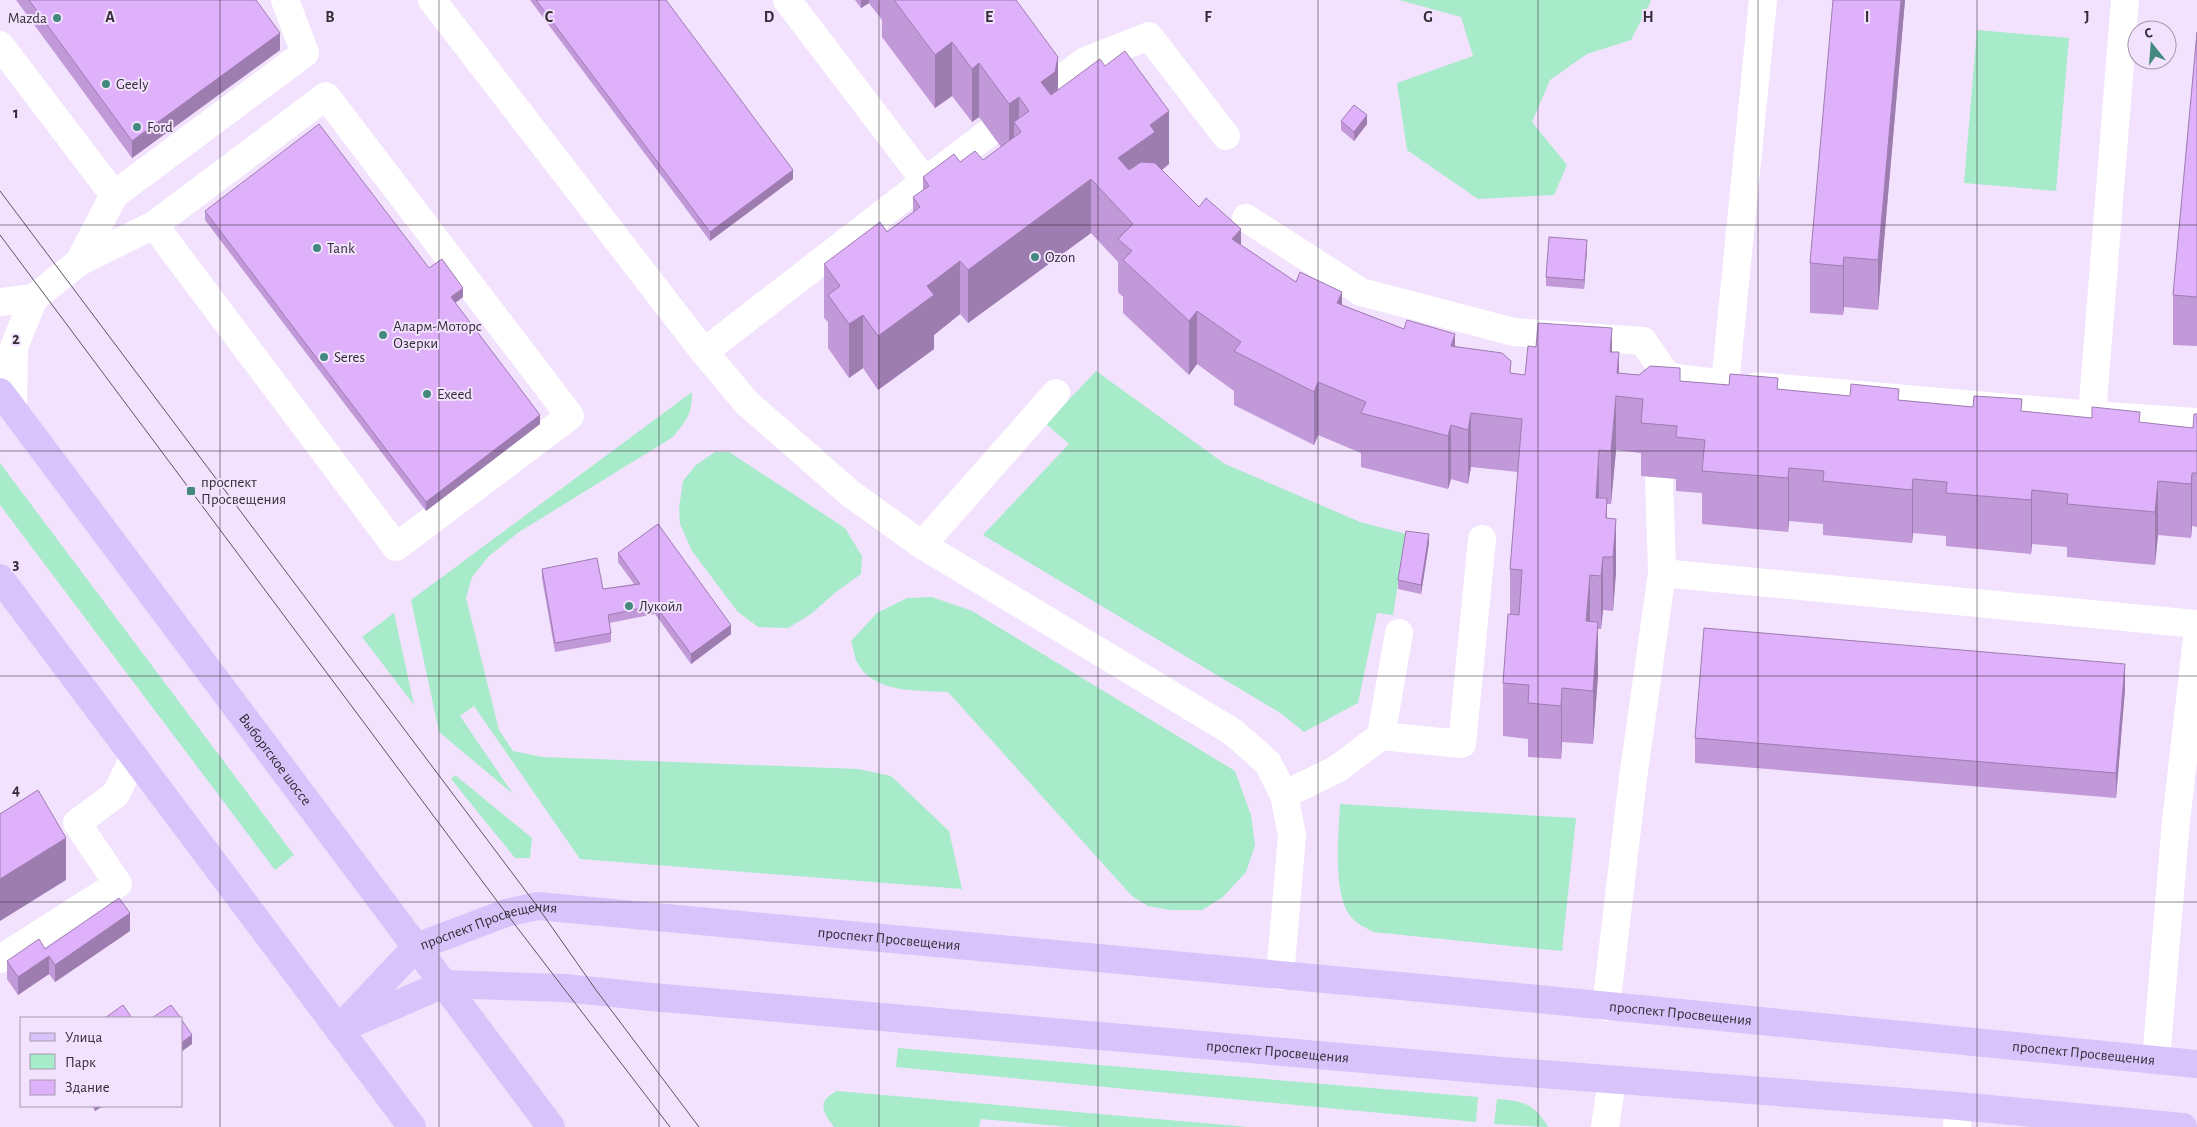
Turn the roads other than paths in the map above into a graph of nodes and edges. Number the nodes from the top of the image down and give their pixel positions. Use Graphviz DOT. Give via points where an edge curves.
graph roads {
  1 [pos="285,0"];
  2 [pos="432,0"];
  3 [pos="787,0"];
  4 [pos="1763,0"];
  5 [pos="2125,0"];
  6 [pos="0,45"];
  7 [pos="1044,92"];
  8 [pos="990,132"];
  9 [pos="1226,136"];
  10 [pos="924,180"];
  11 [pos="114,195"];
  12 [pos="1246,218"];
  13 [pos="154,225"];
  14 [pos="79,262"];
  15 [pos="34,298"];
  16 [pos="0,302"];
  17 [pos="704,352"];
  18 [pos="1668,377"];
  19 [pos="1757,386"];
  20 [pos="1056,393"];
  21 [pos="6,400"];
  22 [pos="2092,415"];
  23 [pos="1665,420"];
  24 [pos="2197,422"];
  25 [pos="1659,478"];
  26 [pos="1482,539"];
  27 [pos="922,544"];
  28 [pos="1662,573"];
  29 [pos="0,578"];
  30 [pos="2197,624"];
  31 [pos="1399,633"];
  32 [pos="2197,639"];
  33 [pos="1381,736"];
  34 [pos="134,757"];
  35 [pos="1284,795"];
  36 [pos="2186,837"];
  37 [pos="416,947"];
  38 [pos="0,960"];
  39 [pos="1280,976"];
  40 [pos="444,984"];
  41 [pos="1606,1007"];
  42 [pos="338,1029"];
  43 [pos="2156,1060"];
  44 [pos="2197,1064"];
  45 [pos="1612,1080"];
  46 [pos="1957,1116"];
  47 [pos="412,1127"];
  48 [pos="551,1127"];
  49 [pos="1605,1127"];
  50 [pos="2183,1127"];
  1 -- 11 [label="street" via="305,53"];
  2 -- 17 [label="street"];
  3 -- 10 [label="street"];
  4 -- 18 [label="street" via="1725,384"];
  5 -- 22 [label="street"];
  6 -- 11 [label="street"];
  7 -- 9 [label="street" via="1085,61 1149,36"];
  8 -- 10 [label="street"];
  10 -- 17 [label="street"];
  11 -- 14 [label="street"];
  12 -- 18 [label="street" via="1361,292 1514,332 1643,341"];
  13 -- 13 [label="street" via="396,547 570,416 326,96"];
  13 -- 14 [label="street"];
  14 -- 15 [label="street"];
  15 -- 16 [label="street"];
  15 -- 21 [label="street" via="14,347"];
  17 -- 27 [label="street" via="747,403 851,494"];
  18 -- 23 [label="street"];
  19 -- 22 [label="street"];
  20 -- 27 [label="street"];
  21 -- 37 [label="main road, Выборгское шоссе"];
  22 -- 24 [label="street"];
  25 -- 28 [label="street"];
  26 -- 33 [label="street" via="1462,744"];
  27 -- 35 [label="street" via="1233,732 1268,763"];
  28 -- 30 [label="street"];
  28 -- 41 [label="street" via="1633,778"];
  29 -- 34 [label="main road"];
  31 -- 33 [label="street"];
  32 -- 36 [label="street"];
  33 -- 35 [label="street" via="1337,769"];
  34 -- 38 [label="street" via="116,794 77,823 118,884"];
  34 -- 42 [label="main road"];
  35 -- 39 [label="street" via="1292,835"];
  36 -- 43 [label="street" via="2153,980"];
  37 -- 39 [label="main road, проспект Просвещения" via="506,913 537,906"];
  37 -- 40 [label="main road, Выборгское шоссе"];
  37 -- 42 [label="main road, проспект Просвещения"];
  39 -- 41 [label="main road, проспект Просвещения"];
  40 -- 42 [label="main road, проспект Просвещения"];
  40 -- 45 [label="main road, проспект Просвещения" via="596,990"];
  40 -- 48 [label="main road, Выборгское шоссе"];
  41 -- 43 [label="main road, проспект Просвещения"];
  42 -- 47 [label="main road"];
  43 -- 44 [label="main road, проспект Просвещения"];
  45 -- 46 [label="main road, проспект Просвещения"];
  45 -- 49 [label="street"];
  46 -- 50 [label="main road, проспект Просвещения"];
}
